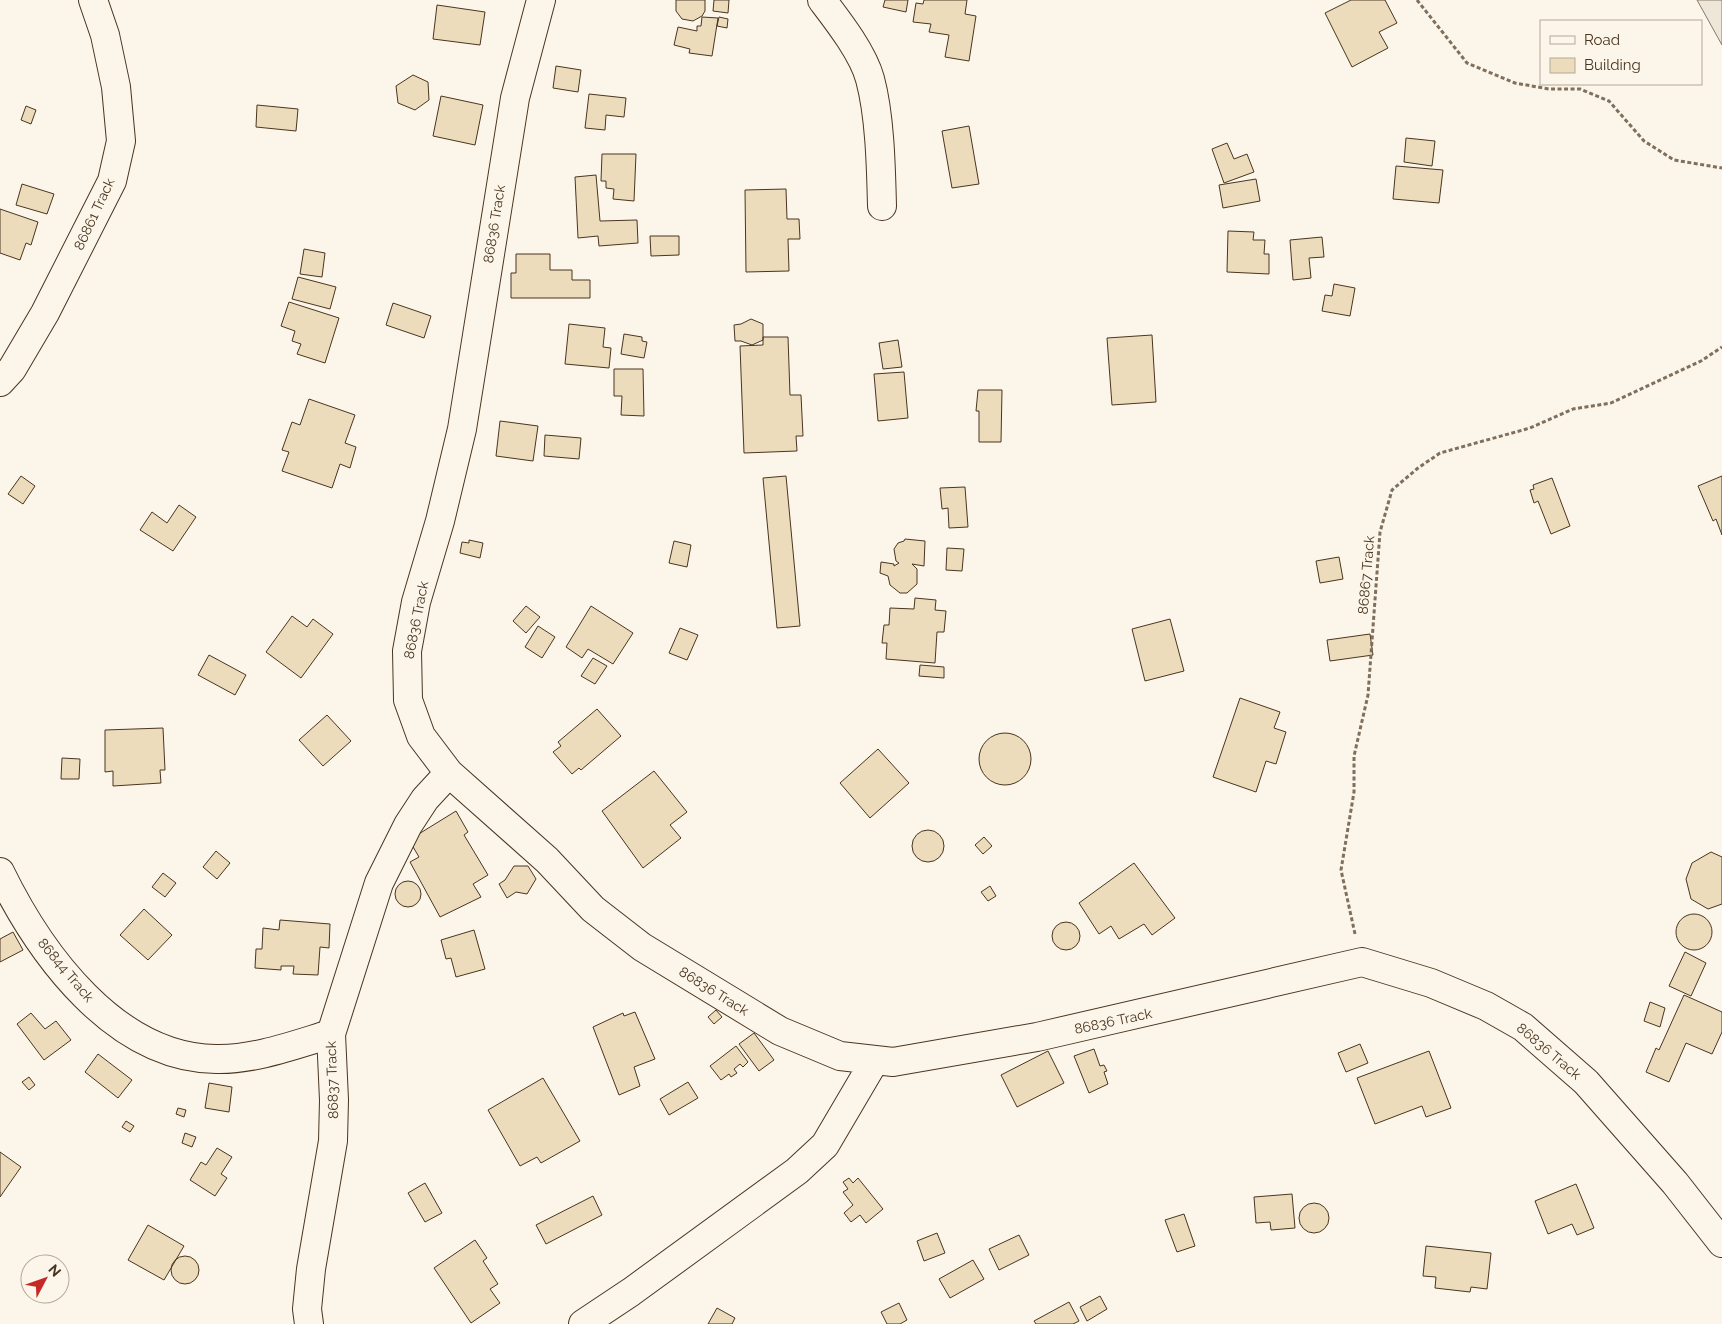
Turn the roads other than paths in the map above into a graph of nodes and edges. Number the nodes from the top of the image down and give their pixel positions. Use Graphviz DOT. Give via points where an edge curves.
graph roads {
  1 [pos="93,0"];
  2 [pos="541,0"];
  3 [pos="822,0"];
  4 [pos="882,206"];
  5 [pos="0,382"];
  6 [pos="450,773"];
  7 [pos="0,872"];
  8 [pos="330,1034"];
  9 [pos="875,1060"];
  10 [pos="1722,1243"];
  11 [pos="309,1324"];
  12 [pos="583,1324"];
  1 -- 5 [label="street, 86861 Track" via="105,35 116,87 120,141 112,181 45,313 12,369"];
  2 -- 6 [label="street, 86836 Track" via="515,98 462,429 416,602 407,651 408,700 421,736"];
  3 -- 4 [label="street" via="853,45 870,78 880,145"];
  6 -- 8 [label="street, 86837 Track" via="425,799 408,825 379,883"];
  6 -- 9 [label="street, 86836 Track" via="547,860 593,909 642,947 780,1031 840,1056"];
  7 -- 8 [label="street, 86844 Track" via="44,947 81,993 112,1021 163,1049 217,1060 285,1048"];
  8 -- 11 [label="street, 86837 Track" via="333,1141 311,1269 307,1309"];
  9 -- 10 [label="street, 86836 Track" via="894,1062 1037,1037 1362,962 1431,983 1486,1006 1523,1027 1586,1082 1675,1183"];
  9 -- 12 [label="street" via="825,1145 797,1171"];
}
